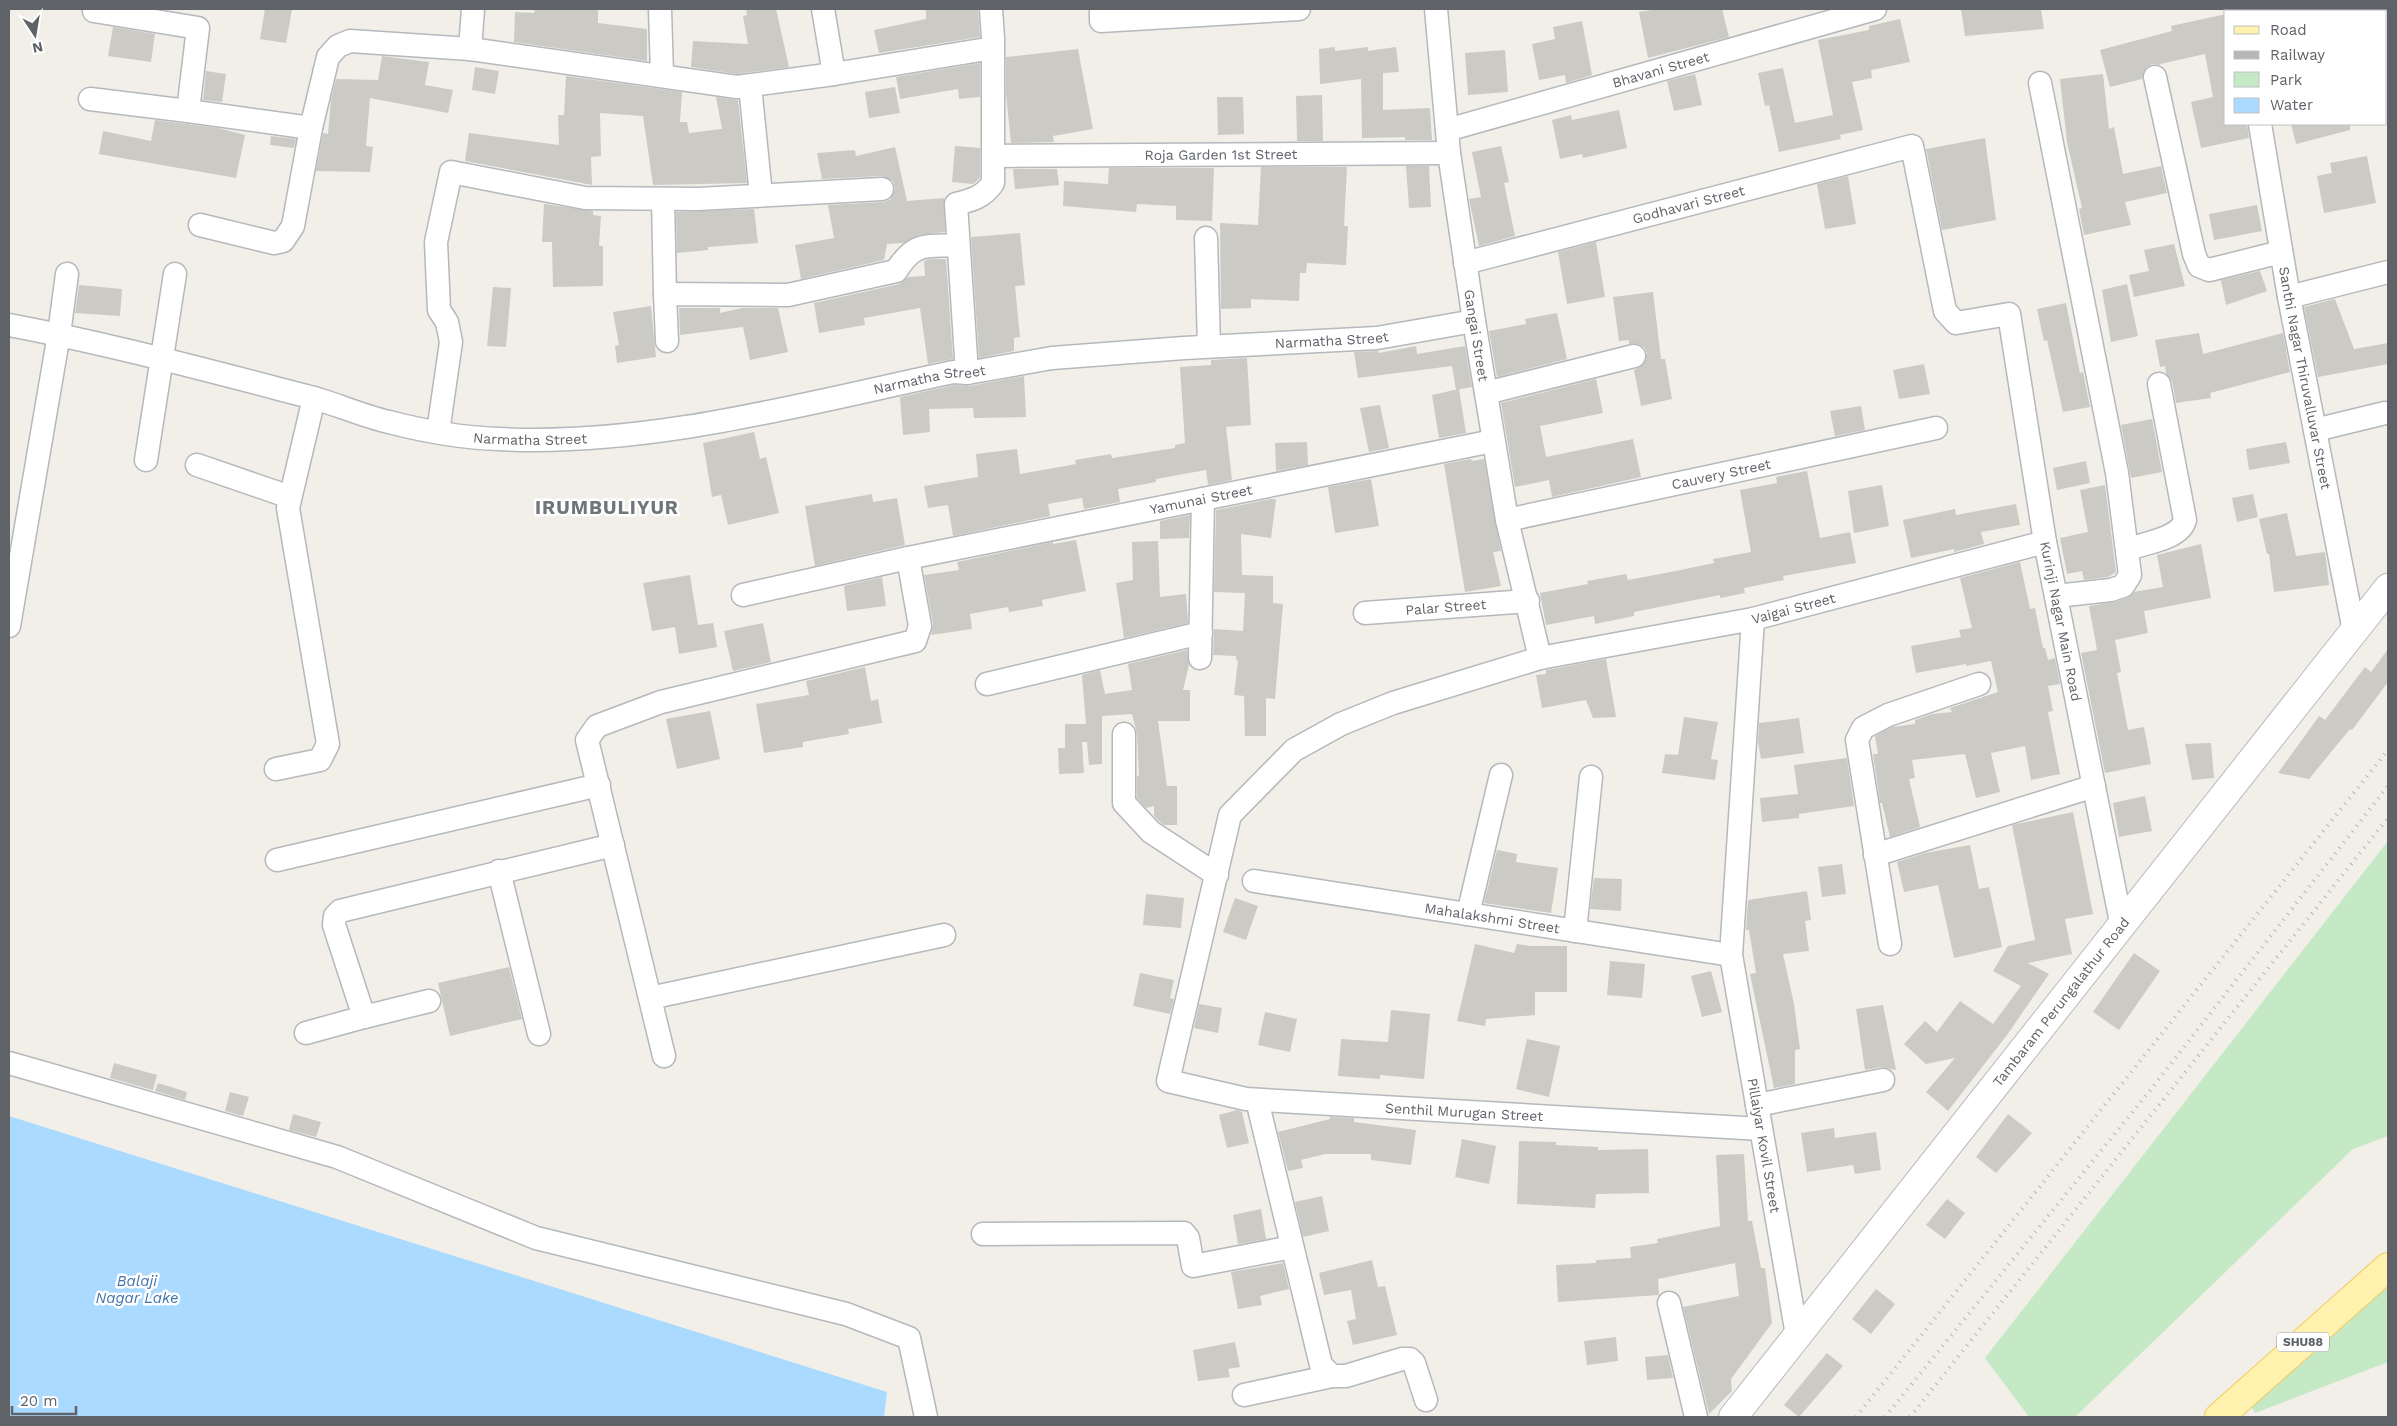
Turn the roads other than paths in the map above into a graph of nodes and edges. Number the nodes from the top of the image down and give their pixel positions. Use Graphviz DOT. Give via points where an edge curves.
graph roads {
  1 [pos="473,9"];
  2 [pos="660,9"];
  3 [pos="823,9"];
  4 [pos="991,9"];
  5 [pos="1299,9"];
  6 [pos="1436,9"];
  7 [pos="1876,9"];
  8 [pos="94,10"];
  9 [pos="1101,15"];
  10 [pos="994,48"];
  11 [pos="470,49"];
  12 [pos="834,74"];
  13 [pos="662,75"];
  14 [pos="2155,78"];
  15 [pos="2040,83"];
  16 [pos="750,86"];
  17 [pos="90,98"];
  18 [pos="188,111"];
  19 [pos="2260,125"];
  20 [pos="311,128"];
  21 [pos="1447,130"];
  22 [pos="1449,153"];
  23 [pos="995,156"];
  24 [pos="882,188"];
  25 [pos="761,195"];
  26 [pos="663,199"];
  27 [pos="200,225"];
  28 [pos="1206,238"];
  29 [pos="957,245"];
  30 [pos="2281,252"];
  31 [pos="1465,262"];
  32 [pos="2388,272"];
  33 [pos="67,274"];
  34 [pos="175,274"];
  35 [pos="665,294"];
  36 [pos="2289,297"];
  37 [pos="2009,314"];
  38 [pos="1474,321"];
  39 [pos="9,325"];
  40 [pos="59,334"];
  41 [pos="667,341"];
  42 [pos="1209,346"];
  43 [pos="1634,356"];
  44 [pos="162,360"];
  45 [pos="967,373"];
  46 [pos="2159,384"];
  47 [pos="1486,393"];
  48 [pos="314,398"];
  49 [pos="2386,413"];
  50 [pos="1936,428"];
  51 [pos="2315,430"];
  52 [pos="438,432"];
  53 [pos="1493,442"];
  54 [pos="146,460"];
  55 [pos="197,465"];
  56 [pos="290,497"];
  57 [pos="1203,499"];
  58 [pos="1507,520"];
  59 [pos="2045,542"];
  60 [pos="2128,549"];
  61 [pos="908,558"];
  62 [pos="2388,588"];
  63 [pos="743,595"];
  64 [pos="2056,596"];
  65 [pos="1528,601"];
  66 [pos="1365,613"];
  67 [pos="1753,619"];
  68 [pos="9,626"];
  69 [pos="2354,631"];
  70 [pos="1201,633"];
  71 [pos="1200,658"];
  72 [pos="1540,658"];
  73 [pos="987,684"];
  74 [pos="1979,684"];
  75 [pos="1124,734"];
  76 [pos="276,769"];
  77 [pos="1501,775"];
  78 [pos="1591,777"];
  79 [pos="598,785"];
  80 [pos="2094,786"];
  81 [pos="613,845"];
  82 [pos="1875,854"];
  83 [pos="277,860"];
  84 [pos="499,871"];
  85 [pos="1217,875"];
  86 [pos="1254,881"];
  87 [pos="1468,914"];
  88 [pos="2122,927"];
  89 [pos="1575,931"];
  90 [pos="944,935"];
  91 [pos="1890,944"];
  92 [pos="1731,955"];
  93 [pos="650,998"];
  94 [pos="429,1001"];
  95 [pos="364,1017"];
  96 [pos="306,1033"];
  97 [pos="539,1034"];
  98 [pos="664,1056"];
  99 [pos="9,1063"];
  100 [pos="1883,1080"];
  101 [pos="1168,1081"];
  102 [pos="1257,1100"];
  103 [pos="1757,1105"];
  104 [pos="1761,1129"];
  105 [pos="983,1234"];
  106 [pos="1292,1247"];
  107 [pos="2388,1267"];
  108 [pos="1669,1303"];
  109 [pos="1797,1335"];
  110 [pos="1332,1376"];
  111 [pos="1244,1395"];
  112 [pos="1426,1400"];
  113 [pos="926,1417"];
  114 [pos="1696,1417"];
  115 [pos="1733,1417"];
  116 [pos="2219,1417"];
  1 -- 11 [label="street"];
  2 -- 13 [label="street"];
  3 -- 12 [label="street"];
  4 -- 10 [label="street"];
  5 -- 9 [label="street"];
  6 -- 21 [label="street, Gangai Street"];
  7 -- 21 [label="street, Bhavani Street"];
  8 -- 18 [label="street" via="198,28"];
  10 -- 12 [label="street"];
  10 -- 23 [label="street"];
  11 -- 13 [label="street"];
  11 -- 20 [label="street" via="350,41 338,46 328,56"];
  12 -- 16 [label="street"];
  13 -- 16 [label="street" via="729,86"];
  14 -- 30 [label="street" via="2199,266 2209,270"];
  15 -- 60 [label="street"];
  16 -- 25 [label="street"];
  17 -- 18 [label="street"];
  18 -- 20 [label="street"];
  19 -- 30 [label="street, Santhi Nagar Thiruvalluvar Street"];
  20 -- 27 [label="street" via="293,226 283,241 274,243"];
  21 -- 22 [label="street, Gangai Street"];
  22 -- 23 [label="street, Roja Garden 1st Street"];
  22 -- 31 [label="street, Gangai Street"];
  23 -- 29 [label="street" via="993,182 986,193 975,200 956,204"];
  24 -- 25 [label="street"];
  25 -- 26 [label="street"];
  26 -- 35 [label="street"];
  26 -- 52 [label="street" via="585,198 451,172 436,242 439,310 447,322 451,342"];
  28 -- 42 [label="street"];
  29 -- 35 [label="street" via="915,248 896,271 788,294"];
  29 -- 45 [label="street"];
  30 -- 36 [label="street, Santhi Nagar Thiruvalluvar Street"];
  31 -- 37 [label="street, Godhavari Street" via="1912,146 1945,311 1956,323"];
  31 -- 38 [label="street, Gangai Street"];
  32 -- 36 [label="street"];
  33 -- 40 [label="street"];
  34 -- 44 [label="street"];
  35 -- 41 [label="street"];
  36 -- 51 [label="street, Santhi Nagar Thiruvalluvar Street"];
  37 -- 59 [label="street, Kurinji Nagar Main Road"];
  38 -- 42 [label="street, Narmatha Street" via="1377,338"];
  38 -- 47 [label="street, Gangai Street"];
  39 -- 40 [label="street, Narmatha Street"];
  40 -- 44 [label="street, Narmatha Street"];
  40 -- 68 [label="street"];
  42 -- 45 [label="street, Narmatha Street" via="1052,358"];
  43 -- 47 [label="street"];
  44 -- 48 [label="street, Narmatha Street"];
  44 -- 54 [label="street"];
  45 -- 52 [label="street, Narmatha Street" via="953,372 688,427 556,440 497,439"];
  46 -- 60 [label="street" via="2185,520 2183,527 2174,534"];
  47 -- 53 [label="street, Gangai Street"];
  48 -- 52 [label="street, Narmatha Street" via="388,422"];
  48 -- 56 [label="street"];
  49 -- 51 [label="street"];
  50 -- 58 [label="street, Cauvery Street"];
  51 -- 69 [label="street, Santhi Nagar Thiruvalluvar Street"];
  53 -- 57 [label="street, Yamunai Street"];
  53 -- 58 [label="street, Gangai Street"];
  55 -- 56 [label="street"];
  56 -- 76 [label="street" via="288,508 328,744 320,760"];
  57 -- 61 [label="street, Yamunai Street"];
  57 -- 70 [label="street"];
  58 -- 65 [label="street, Gangai Street"];
  59 -- 64 [label="street, Kurinji Nagar Main Road"];
  59 -- 67 [label="street, Vaigai Street"];
  60 -- 64 [label="street" via="2130,575 2123,586"];
  61 -- 63 [label="street, Yamunai Street"];
  61 -- 79 [label="street" via="920,626 915,641 661,702 597,726 588,740"];
  62 -- 69 [label="street, Tambaram Perungalathur Road"];
  64 -- 80 [label="street, Kurinji Nagar Main Road"];
  65 -- 66 [label="street, Palar Street"];
  65 -- 72 [label="street, Gangai Street"];
  67 -- 72 [label="street, Vaigai Street"];
  67 -- 92 [label="street, Pillaiyar Kovil Street"];
  69 -- 88 [label="street, Tambaram Perungalathur Road"];
  70 -- 71 [label="street"];
  70 -- 73 [label="street"];
  72 -- 85 [label="street, Vaigai Street" via="1393,702 1340,724 1294,750 1230,815"];
  74 -- 82 [label="street" via="1888,715 1863,728 1857,740"];
  75 -- 85 [label="street" via="1124,803 1151,832"];
  77 -- 87 [label="street"];
  78 -- 89 [label="street"];
  79 -- 81 [label="street"];
  79 -- 83 [label="street"];
  80 -- 82 [label="street"];
  80 -- 88 [label="street, Kurinji Nagar Main Road"];
  81 -- 84 [label="street"];
  81 -- 93 [label="street"];
  82 -- 91 [label="street"];
  84 -- 95 [label="street" via="340,911 335,916 334,925"];
  84 -- 97 [label="street"];
  85 -- 101 [label="street, Vaigai Street"];
  86 -- 87 [label="street, Mahalakshmi Street"];
  87 -- 89 [label="street, Mahalakshmi Street"];
  88 -- 109 [label="street, Tambaram Perungalathur Road"];
  89 -- 92 [label="street, Mahalakshmi Street"];
  90 -- 93 [label="street"];
  92 -- 103 [label="street, Pillaiyar Kovil Street"];
  93 -- 98 [label="street"];
  94 -- 95 [label="street"];
  95 -- 96 [label="street"];
  99 -- 113 [label="street" via="337,1158 536,1238 846,1314 909,1338"];
  100 -- 103 [label="street"];
  101 -- 102 [label="street, Senthil Murugan Street"];
  102 -- 104 [label="street, Senthil Murugan Street"];
  102 -- 106 [label="street"];
  103 -- 104 [label="street, Pillaiyar Kovil Street"];
  104 -- 109 [label="street, Pillaiyar Kovil Street"];
  105 -- 106 [label="street" via="1184,1233 1188,1238 1193,1266"];
  106 -- 110 [label="street" via="1321,1365"];
  107 -- 116 [label="main road, SHU88"];
  108 -- 114 [label="street"];
  109 -- 115 [label="street, Tambaram Perungalathur Road"];
  110 -- 111 [label="street"];
  110 -- 112 [label="street" via="1346,1376 1410,1359"];
}
